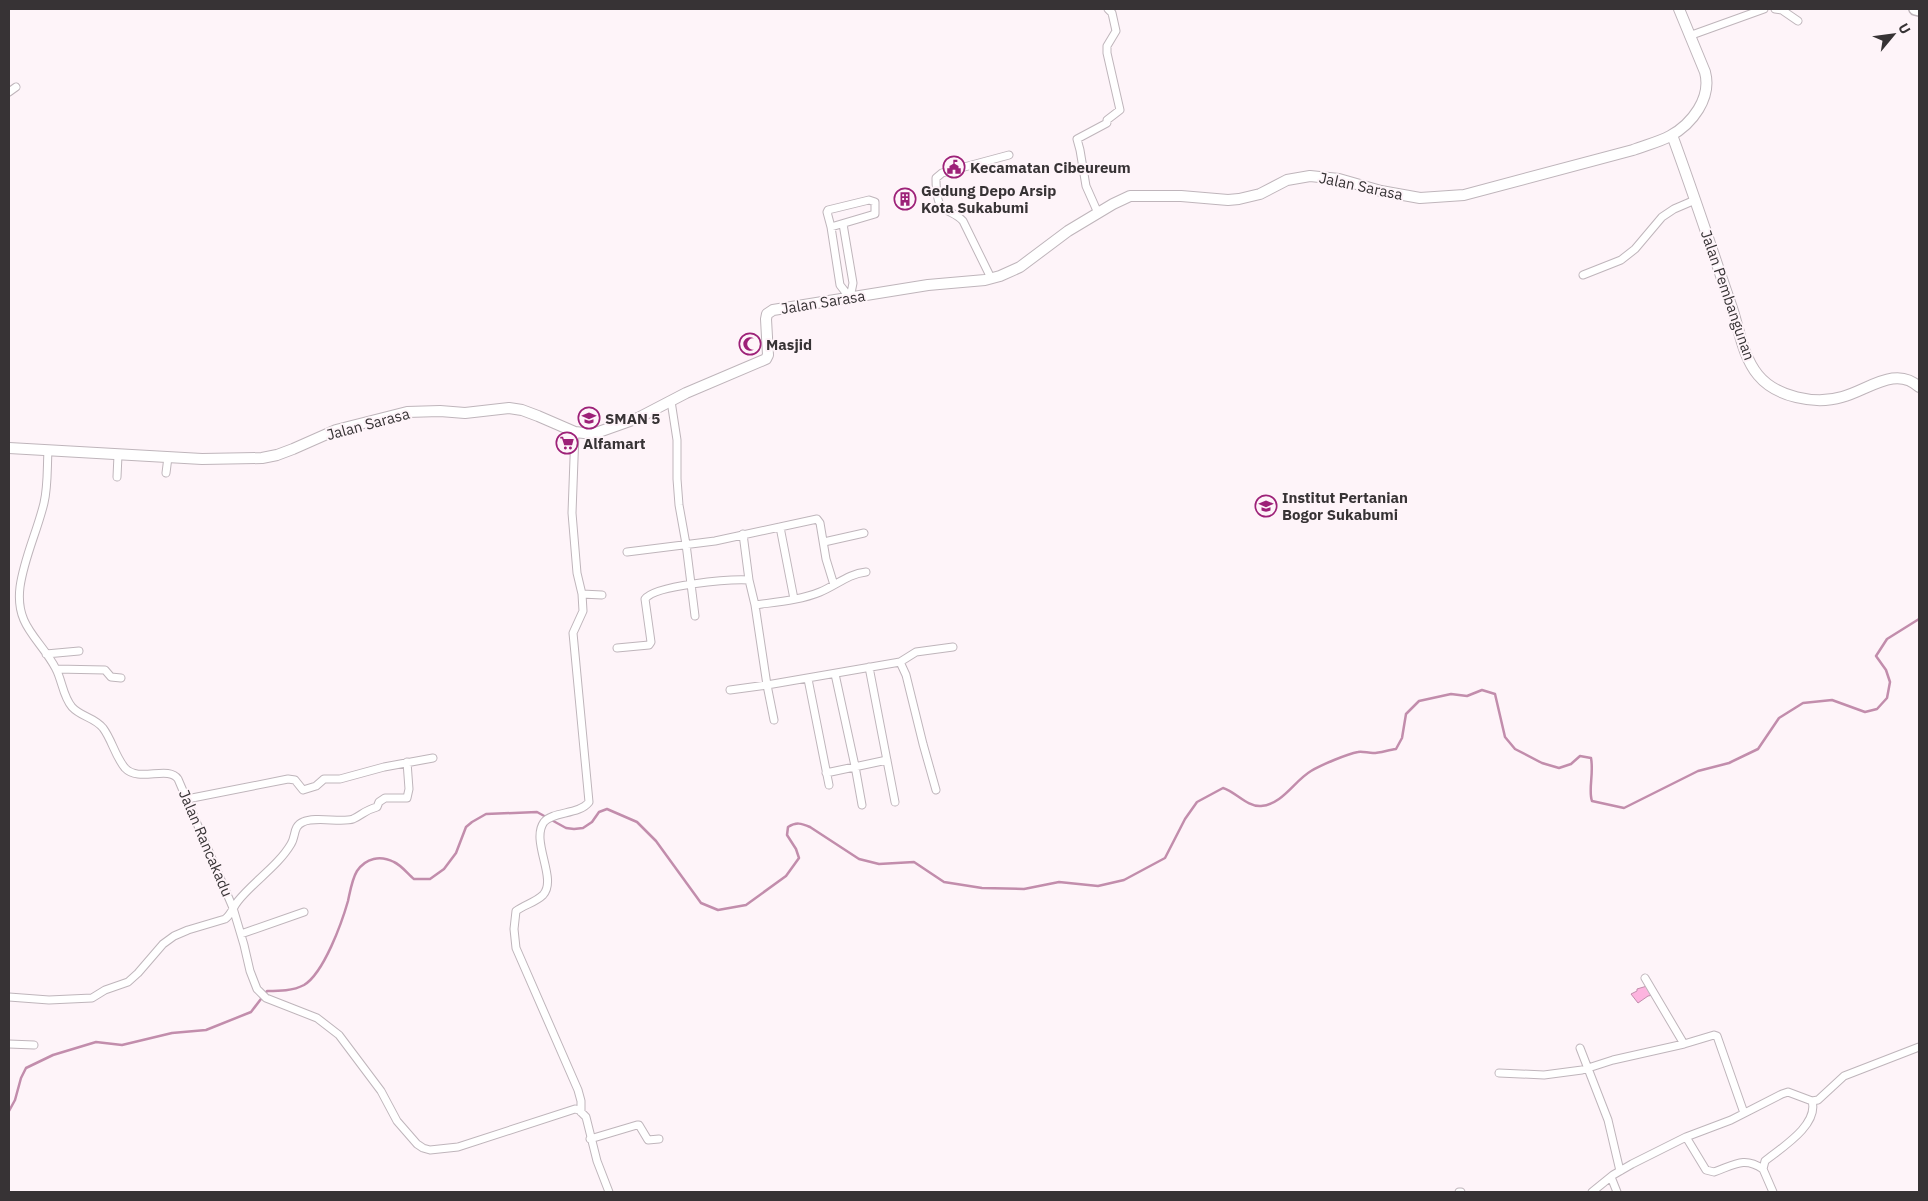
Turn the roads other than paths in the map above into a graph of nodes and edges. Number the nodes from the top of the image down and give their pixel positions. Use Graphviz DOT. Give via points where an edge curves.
graph roads {
  1 [pos="1108,9"];
  2 [pos="1679,9"];
  3 [pos="1764,9"];
  4 [pos="1775,9"];
  5 [pos="1916,9"];
  6 [pos="1919,10"];
  7 [pos="1798,21"];
  8 [pos="1690,36"];
  9 [pos="16,87"];
  10 [pos="9,92"];
  11 [pos="1672,135"];
  12 [pos="1009,155"];
  13 [pos="1695,200"];
  14 [pos="1098,213"];
  15 [pos="843,224"];
  16 [pos="832,227"];
  17 [pos="1584,275"];
  18 [pos="991,278"];
  19 [pos="850,298"];
  20 [pos="1919,387"];
  21 [pos="671,400"];
  22 [pos="575,432"];
  23 [pos="9,448"];
  24 [pos="48,450"];
  25 [pos="118,455"];
  26 [pos="168,458"];
  27 [pos="166,473"];
  28 [pos="117,477"];
  29 [pos="780,527"];
  30 [pos="743,534"];
  31 [pos="864,534"];
  32 [pos="824,542"];
  33 [pos="686,544"];
  34 [pos="626,552"];
  35 [pos="866,572"];
  36 [pos="749,580"];
  37 [pos="690,584"];
  38 [pos="834,584"];
  39 [pos="582,594"];
  40 [pos="602,595"];
  41 [pos="794,599"];
  42 [pos="756,605"];
  43 [pos="695,616"];
  44 [pos="953,647"];
  45 [pos="617,648"];
  46 [pos="79,651"];
  47 [pos="46,654"];
  48 [pos="900,662"];
  49 [pos="869,667"];
  50 [pos="56,669"];
  51 [pos="835,674"];
  52 [pos="121,678"];
  53 [pos="808,678"];
  54 [pos="767,685"];
  55 [pos="730,690"];
  56 [pos="774,720"];
  57 [pos="433,758"];
  58 [pos="887,760"];
  59 [pos="407,762"];
  60 [pos="856,766"];
  61 [pos="826,773"];
  62 [pos="829,785"];
  63 [pos="936,790"];
  64 [pos="187,799"];
  65 [pos="895,802"];
  66 [pos="862,805"];
  67 [pos="233,908"];
  68 [pos="304,912"];
  69 [pos="241,934"];
  70 [pos="1645,978"];
  71 [pos="9,998"];
  72 [pos="9,1044"];
  73 [pos="34,1044"];
  74 [pos="1684,1044"];
  75 [pos="1919,1046"];
  76 [pos="1580,1048"];
  77 [pos="1588,1068"];
  78 [pos="1499,1073"];
  79 [pos="1812,1101"];
  80 [pos="581,1112"];
  81 [pos="1744,1113"];
  82 [pos="1686,1137"];
  83 [pos="590,1139"];
  84 [pos="659,1139"];
  85 [pos="1763,1169"];
  86 [pos="1620,1171"];
  87 [pos="1611,1177"];
  88 [pos="609,1192"];
  89 [pos="1592,1192"];
  90 [pos="1617,1192"];
  91 [pos="1773,1192"];
  1 -- 14 [label="street" via="1116,31 1107,46 1120,110 1107,123 1077,139 1086,186"];
  2 -- 8 [label="street"];
  3 -- 8 [label="street"];
  4 -- 7 [label="street"];
  5 -- 6 [label="main road"];
  8 -- 11 [label="street" via="1705,72 1706,91 1698,110"];
  9 -- 10 [label="street"];
  11 -- 13 [label="street, Jalan Pembangunan"];
  11 -- 14 [label="street, Jalan Sarasa" via="1634,150 1464,195 1405,196 1339,179 1310,176 1286,180 1249,197 1228,200 1130,196"];
  12 -- 18 [label="street" via="942,173 936,178 940,205 963,221"];
  13 -- 17 [label="street" via="1662,217 1629,254"];
  13 -- 20 [label="street, Jalan Pembangunan" via="1750,362 1764,380 1785,393 1820,400 1844,397 1895,378 1906,378"];
  14 -- 18 [label="street, Jalan Sarasa" via="1020,267"];
  15 -- 16 [label="street"];
  15 -- 16 [label="street" via="875,214 875,202 869,200 829,209"];
  15 -- 19 [label="street" via="853,283"];
  16 -- 19 [label="street" via="840,285"];
  18 -- 19 [label="street, Jalan Sarasa" via="928,284"];
  19 -- 21 [label="street, Jalan Sarasa" via="769,312 765,323 766,359"];
  21 -- 22 [label="street, Jalan Sarasa" via="602,432"];
  21 -- 33 [label="street" via="677,440 679,505"];
  22 -- 26 [label="street, Jalan Sarasa" via="516,409 465,413 418,411 336,430 277,456"];
  22 -- 39 [label="street" via="572,513"];
  23 -- 24 [label="street, Jalan Sarasa"];
  24 -- 25 [label="street, Jalan Sarasa"];
  24 -- 47 [label="street, Jalan Rancakadu" via="46,494 25,561 20,589 23,619"];
  25 -- 26 [label="street, Jalan Sarasa"];
  25 -- 28 [label="street"];
  26 -- 27 [label="street"];
  29 -- 30 [label="street"];
  29 -- 32 [label="street" via="817,519"];
  29 -- 41 [label="street"];
  30 -- 33 [label="street"];
  30 -- 36 [label="street"];
  31 -- 32 [label="street"];
  32 -- 38 [label="street"];
  33 -- 34 [label="street"];
  33 -- 37 [label="street"];
  35 -- 38 [label="street"];
  36 -- 37 [label="street"];
  36 -- 42 [label="street"];
  37 -- 43 [label="street"];
  37 -- 45 [label="street" via="647,595 644,599 651,642"];
  38 -- 41 [label="street" via="820,592"];
  39 -- 40 [label="street"];
  39 -- 80 [label="street" via="583,611 572,633 589,802 575,811 551,817 542,825 540,836 546,888 544,894 516,910 514,929 520,955 578,1090"];
  41 -- 42 [label="street"];
  42 -- 54 [label="street"];
  44 -- 48 [label="street" via="916,652"];
  46 -- 47 [label="street"];
  47 -- 50 [label="street, Jalan Rancakadu"];
  48 -- 49 [label="street"];
  48 -- 63 [label="street"];
  49 -- 51 [label="street"];
  49 -- 58 [label="street"];
  50 -- 52 [label="street" via="105,670 111,677"];
  50 -- 64 [label="street, Jalan Rancakadu" via="70,704 102,728 125,768 135,774 172,774"];
  51 -- 53 [label="street"];
  51 -- 60 [label="street"];
  53 -- 54 [label="street"];
  53 -- 61 [label="street"];
  54 -- 55 [label="street"];
  54 -- 56 [label="street"];
  57 -- 59 [label="street"];
  58 -- 60 [label="street"];
  58 -- 65 [label="street"];
  59 -- 64 [label="street" via="340,779 324,779 303,790 294,780 288,780"];
  59 -- 67 [label="street" via="407,798 385,798 377,808 362,812 353,819 300,823 287,851"];
  60 -- 61 [label="street"];
  60 -- 66 [label="street"];
  61 -- 62 [label="street"];
  64 -- 67 [label="street, Jalan Rancakadu"];
  67 -- 69 [label="street, Jalan Rancakadu"];
  67 -- 71 [label="street" via="225,920 174,936 128,982 92,998"];
  68 -- 69 [label="street"];
  69 -- 80 [label="street, Jalan Rancakadu" via="257,989 266,998 317,1018 339,1035 381,1091 397,1121 423,1148 458,1147 575,1109"];
  70 -- 74 [label="street"];
  72 -- 73 [label="street"];
  74 -- 77 [label="street"];
  74 -- 81 [label="street" via="1717,1036"];
  75 -- 79 [label="street" via="1844,1076 1818,1100"];
  76 -- 77 [label="street"];
  77 -- 78 [label="street" via="1544,1075"];
  77 -- 86 [label="street" via="1608,1120"];
  79 -- 81 [label="street" via="1788,1092"];
  79 -- 85 [label="street" via="1814,1106 1809,1123 1764,1161"];
  80 -- 83 [label="street" via="586,1117"];
  81 -- 82 [label="street"];
  82 -- 85 [label="street" via="1710,1172 1745,1161"];
  82 -- 86 [label="street"];
  83 -- 84 [label="street" via="639,1126 648,1140"];
  83 -- 88 [label="street"];
  85 -- 91 [label="street"];
  86 -- 87 [label="street"];
  87 -- 89 [label="street"];
  87 -- 90 [label="street"];
}
